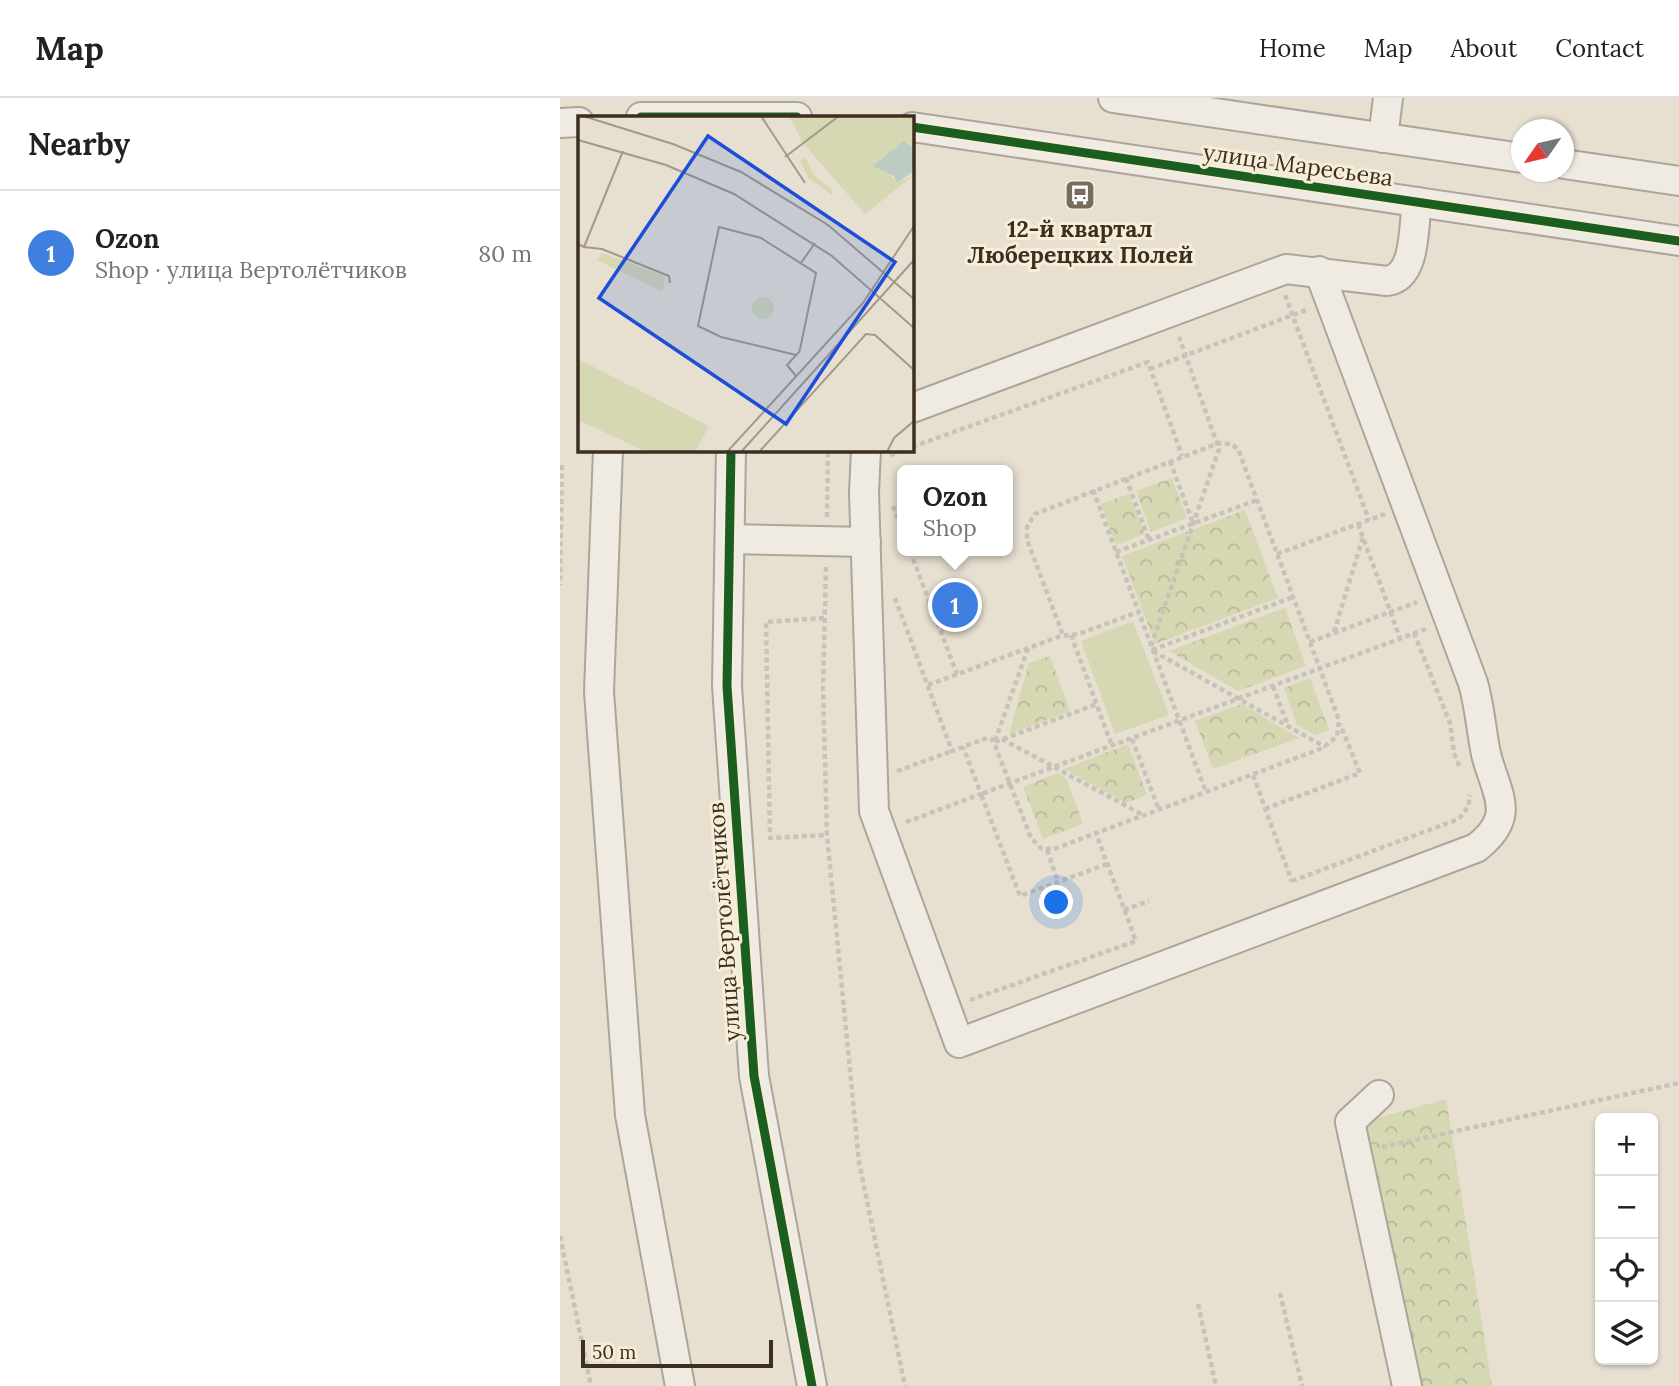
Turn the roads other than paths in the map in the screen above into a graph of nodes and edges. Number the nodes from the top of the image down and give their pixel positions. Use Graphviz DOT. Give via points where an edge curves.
graph roads {
  1 [pos="644,98"];
  2 [pos="1113,98"];
  3 [pos="1388,98"];
  4 [pos="757,110"];
  5 [pos="641,116"];
  6 [pos="658,116"];
  7 [pos="791,116"];
  8 [pos="578,122"];
  9 [pos="560,123"];
  10 [pos="914,127"];
  11 [pos="1382,138"];
  12 [pos="1511,157"];
  13 [pos="1574,166"];
  14 [pos="1679,181"];
  15 [pos="1417,202"];
  16 [pos="1679,241"];
  17 [pos="1319,271"];
  18 [pos="914,407"];
  19 [pos="608,452"];
  20 [pos="731,452"];
  21 [pos="866,452"];
  22 [pos="730,539"];
  23 [pos="866,542"];
  24 [pos="1379,1095"];
  25 [pos="680,1386"];
  26 [pos="812,1386"];
  27 [pos="1407,1386"];
  1 -- 5 [label="street"];
  2 -- 11 [label="street, улица Маресьева"];
  3 -- 11 [label="street"];
  4 -- 6 [label="street"];
  4 -- 7 [label="street"];
  8 -- 9 [label="street"];
  10 -- 15 [label="street, улица Маресьева"];
  11 -- 12 [label="street, улица Маресьева"];
  13 -- 14 [label="street"];
  15 -- 16 [label="street, улица Маресьева"];
  15 -- 17 [label="street" via="1407,267 1401,277 1387,281"];
  17 -- 18 [label="street" via="1295,268 1276,272"];
  17 -- 23 [label="street" via="1473,683 1486,753 1502,796 1494,830 1476,848 959,1043 874,811"];
  19 -- 25 [label="street" via="599,692 631,1115"];
  20 -- 22 [label="street, улица Вертолётчиков"];
  21 -- 23 [label="street"];
  22 -- 23 [label="street"];
  22 -- 26 [label="street, улица Вертолётчиков" via="727,686 754,1076"];
  24 -- 27 [label="street" via="1350,1122"];
}
